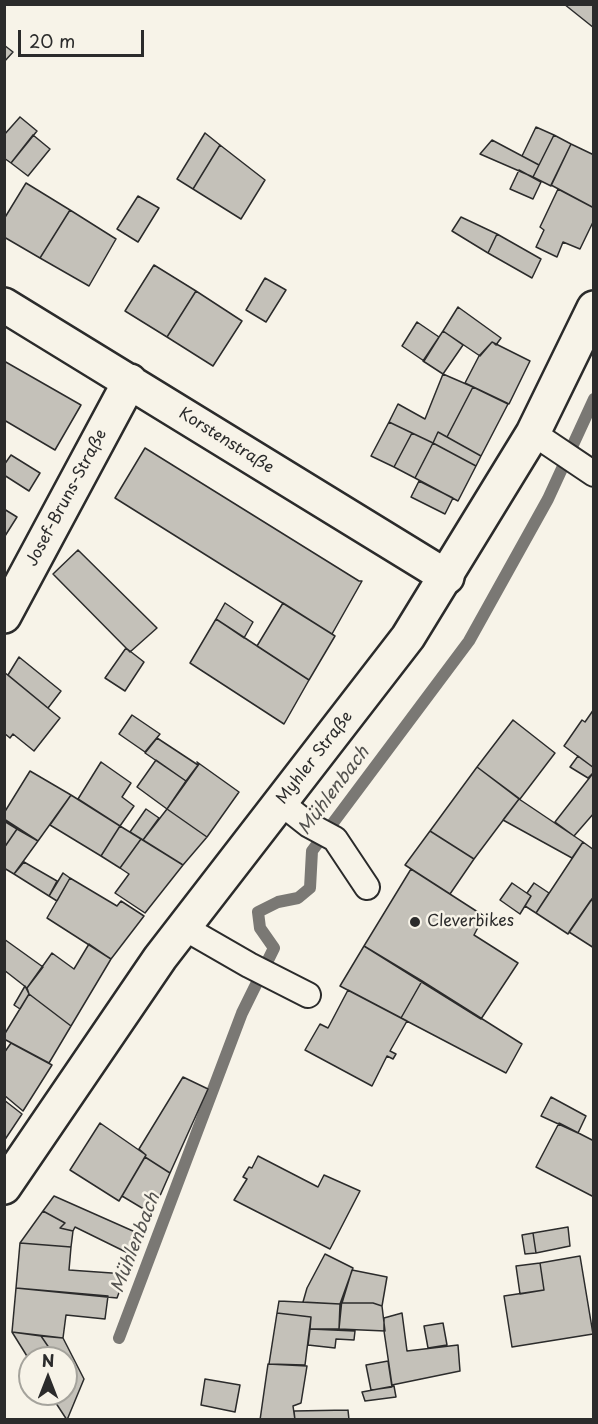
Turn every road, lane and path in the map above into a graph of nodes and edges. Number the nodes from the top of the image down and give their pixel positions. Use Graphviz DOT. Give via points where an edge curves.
graph roads {
  1 [pos="4,305"];
  2 [pos="594,308"];
  3 [pos="130,381"];
  4 [pos="545,441"];
  5 [pos="586,469"];
  6 [pos="447,577"];
  7 [pos="4,616"];
  8 [pos="281,803"];
  9 [pos="367,887"];
  10 [pos="183,927"];
  11 [pos="308,995"];
  12 [pos="4,1187"];
  1 -- 3 [label="main road, Korstenstraße"];
  2 -- 4 [label="main road, Myhler Straße"];
  3 -- 6 [label="main road, Korstenstraße"];
  3 -- 7 [label="main road, Josef-Bruns-Straße"];
  4 -- 5 [label="lane"];
  4 -- 6 [label="main road, Myhler Straße"];
  6 -- 8 [label="main road, Myhler Straße" via="408,637"];
  8 -- 9 [label="lane" via="334,839"];
  8 -- 10 [label="main road, Myhler Straße"];
  10 -- 11 [label="lane"];
  10 -- 12 [label="main road, Myhler Straße"];
}
